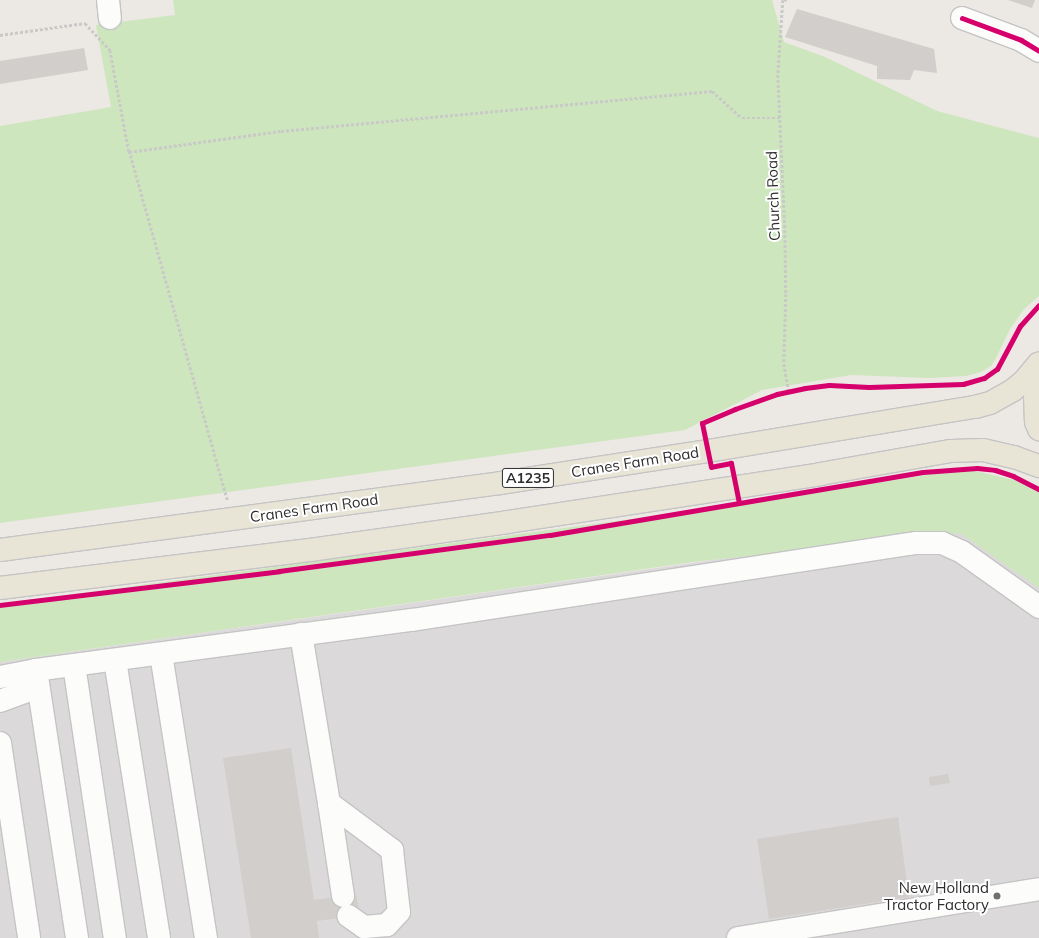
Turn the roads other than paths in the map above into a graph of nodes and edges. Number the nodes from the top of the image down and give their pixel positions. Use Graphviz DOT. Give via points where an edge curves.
graph roads {
  1 [pos="962,18"];
  2 [pos="1039,51"];
  3 [pos="1039,363"];
  4 [pos="1039,376"];
  5 [pos="1039,429"];
  6 [pos="1039,466"];
  7 [pos="0,550"];
  8 [pos="0,588"];
  9 [pos="1039,607"];
  10 [pos="301,634"];
  11 [pos="162,654"];
  12 [pos="115,660"];
  13 [pos="74,665"];
  14 [pos="0,677"];
  15 [pos="37,678"];
  16 [pos="0,701"];
  17 [pos="0,743"];
  18 [pos="329,803"];
  19 [pos="1039,890"];
  20 [pos="29,938"];
  21 [pos="77,938"];
  22 [pos="115,938"];
  23 [pos="159,938"];
  24 [pos="206,938"];
  25 [pos="738,938"];
  1 -- 2 [label="street" via="1021,40"];
  3 -- 7 [label="main road, Cranes Farm Road / A1235" via="1013,390 990,403 975,407 501,482"];
  4 -- 5 [label="main road" via="1035,395 1036,422"];
  6 -- 8 [label="main road" via="983,450 951,450 820,474 508,522 310,550"];
  9 -- 10 [label="street" via="962,552 942,543 916,543 412,620"];
  10 -- 11 [label="street"];
  10 -- 18 [label="street"];
  11 -- 12 [label="street"];
  11 -- 24 [label="street"];
  12 -- 13 [label="street"];
  12 -- 23 [label="street"];
  13 -- 15 [label="street"];
  13 -- 22 [label="street"];
  14 -- 15 [label="street"];
  15 -- 16 [label="street"];
  15 -- 21 [label="street"];
  17 -- 20 [label="street"];
  18 -- 18 [label="street" via="392,850 399,912 387,925 364,927 346,906"];
  19 -- 25 [label="street"];
}
